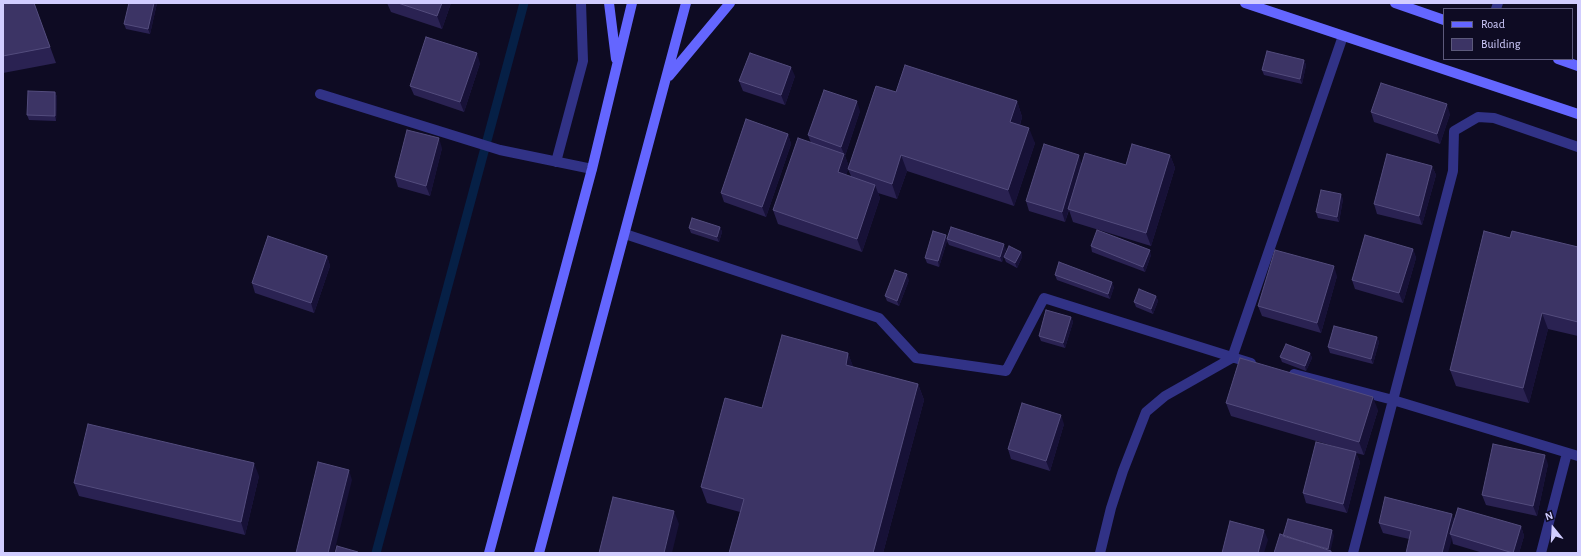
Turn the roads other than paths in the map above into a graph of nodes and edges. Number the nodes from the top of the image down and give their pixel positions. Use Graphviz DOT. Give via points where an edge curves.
graph roads {
  1 [pos="581,3"];
  2 [pos="610,3"];
  3 [pos="632,3"];
  4 [pos="686,3"];
  5 [pos="730,3"];
  6 [pos="1245,3"];
  7 [pos="1395,3"];
  8 [pos="1443,20"];
  9 [pos="1343,36"];
  10 [pos="1561,60"];
  11 [pos="616,66"];
  12 [pos="1578,66"];
  13 [pos="667,79"];
  14 [pos="320,94"];
  15 [pos="1578,114"];
  16 [pos="1578,148"];
  17 [pos="556,162"];
  18 [pos="592,169"];
  19 [pos="625,234"];
  20 [pos="1232,358"];
  21 [pos="1263,366"];
  22 [pos="1286,372"];
  23 [pos="1393,400"];
  24 [pos="1567,453"];
  25 [pos="1578,456"];
  26 [pos="489,553"];
  27 [pos="539,553"];
  28 [pos="1100,553"];
  29 [pos="1353,553"];
  30 [pos="1541,553"];
  1 -- 17 [label="street" via="583,61"];
  2 -- 11 [label="main road"];
  3 -- 11 [label="main road"];
  4 -- 13 [label="main road"];
  5 -- 13 [label="main road"];
  6 -- 9 [label="main road"];
  7 -- 8 [label="main road"];
  9 -- 15 [label="main road"];
  9 -- 20 [label="street"];
  10 -- 12 [label="main road"];
  11 -- 18 [label="main road"];
  13 -- 19 [label="main road"];
  14 -- 17 [label="street" via="500,150"];
  16 -- 23 [label="street" via="1494,118 1478,117 1454,131 1453,171"];
  17 -- 18 [label="street"];
  18 -- 26 [label="main road"];
  19 -- 20 [label="street" via="880,318 916,358 1006,372 1044,298"];
  19 -- 27 [label="main road"];
  20 -- 21 [label="street"];
  20 -- 28 [label="street" via="1165,396 1146,412 1120,478"];
  22 -- 23 [label="street"];
  23 -- 24 [label="street"];
  23 -- 29 [label="street"];
  24 -- 25 [label="street"];
  24 -- 30 [label="street"];
}
